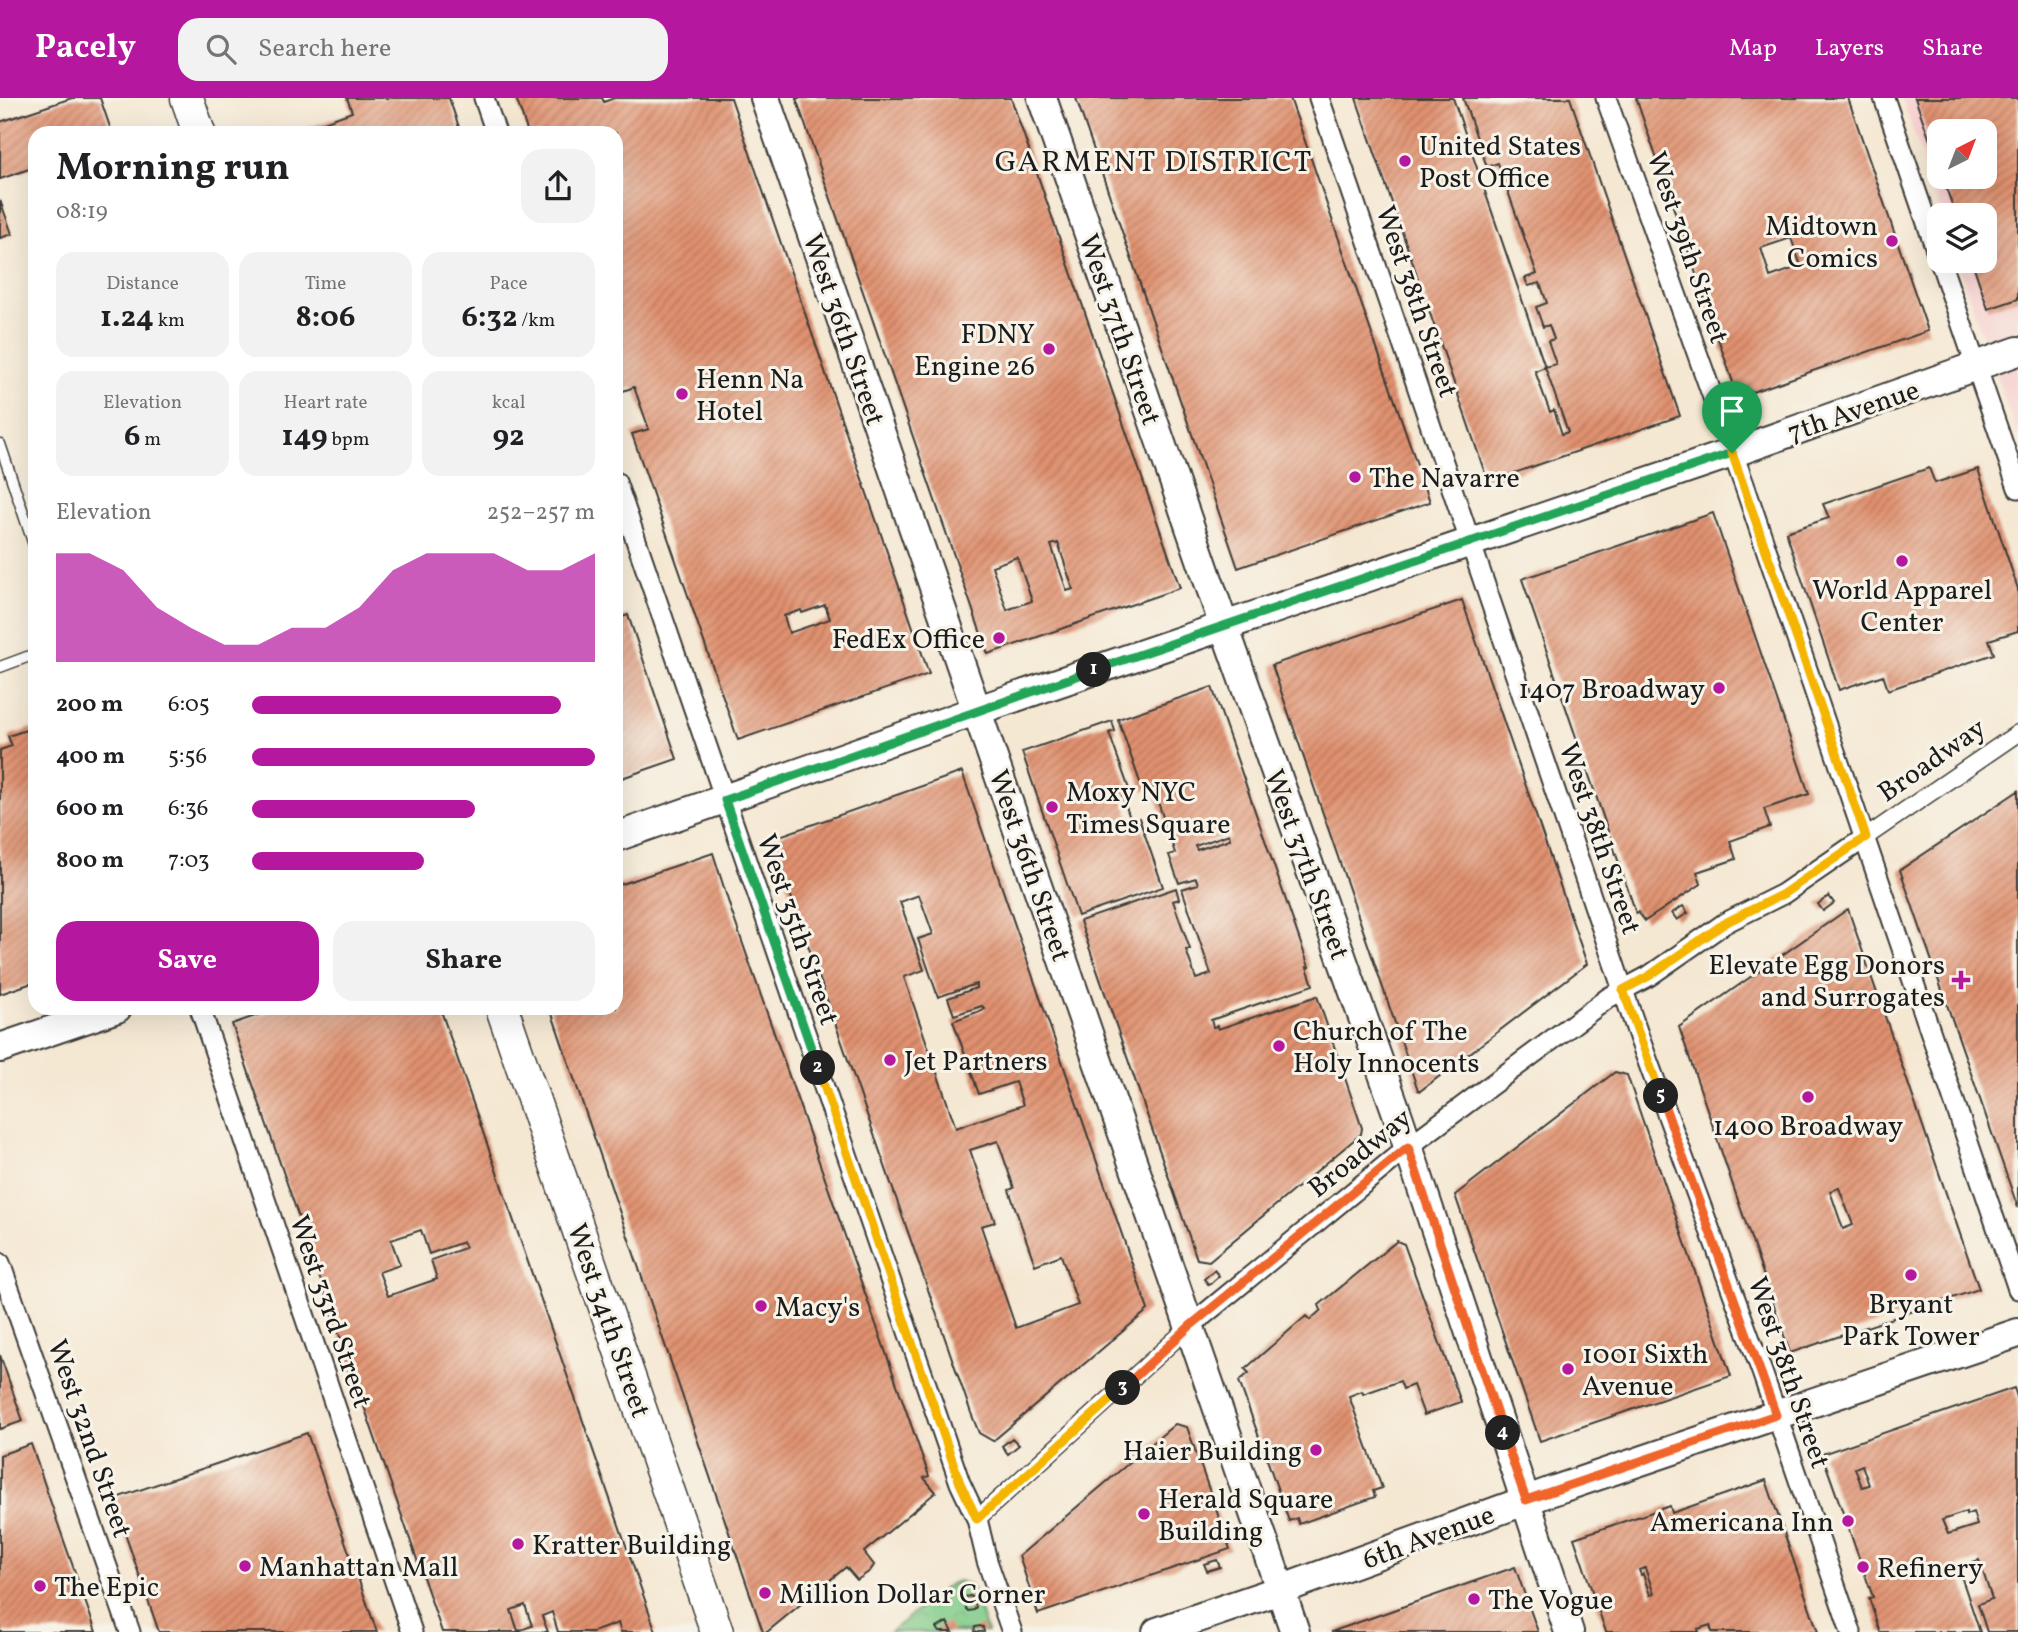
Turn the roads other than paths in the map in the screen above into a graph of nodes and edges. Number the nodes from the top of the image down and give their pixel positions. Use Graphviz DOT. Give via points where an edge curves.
graph roads {
  1 [pos="187,98"];
  2 [pos="484,98"];
  3 [pos="765,98"];
  4 [pos="1042,98"];
  5 [pos="1320,98"];
  6 [pos="1606,98"];
  7 [pos="1884,98"];
  8 [pos="197,126"];
  9 [pos="494,126"];
  10 [pos="1927,222"];
  11 [pos="1945,273"];
  12 [pos="2018,351"];
  13 [pos="1976,366"];
  14 [pos="0,444"];
  15 [pos="1732,453"];
  16 [pos="2018,488"];
  17 [pos="623,502"];
  18 [pos="28,527"];
  19 [pos="1470,541"];
  20 [pos="1224,626"];
  21 [pos="28,657"];
  22 [pos="0,667"];
  23 [pos="978,709"];
  24 [pos="2018,733"];
  25 [pos="725,800"];
  26 [pos="623,835"];
  27 [pos="1866,837"];
  28 [pos="1623,990"];
  29 [pos="97,1015"];
  30 [pos="202,1015"];
  31 [pos="504,1015"];
  32 [pos="0,1048"];
  33 [pos="1408,1147"];
  34 [pos="0,1264"];
  35 [pos="2018,1289"];
  36 [pos="1190,1326"];
  37 [pos="2018,1333"];
  38 [pos="1776,1415"];
  39 [pos="1526,1500"];
  40 [pos="977,1519"];
  41 [pos="1280,1590"];
  42 [pos="130,1632"];
  43 [pos="412,1632"];
  44 [pos="717,1632"];
  45 [pos="1012,1632"];
  46 [pos="1157,1632"];
  47 [pos="1295,1632"];
  48 [pos="1569,1632"];
  49 [pos="1851,1632"];
  1 -- 8 [label="main road"];
  2 -- 9 [label="street"];
  3 -- 23 [label="main road, West 36th Street"];
  4 -- 20 [label="main road, West 37th Street"];
  5 -- 19 [label="street, West 38th Street"];
  6 -- 15 [label="street, West 39th Street"];
  7 -- 10 [label="street"];
  11 -- 13 [label="street"];
  12 -- 13 [label="main road, 7th Avenue"];
  13 -- 15 [label="main road, 7th Avenue"];
  13 -- 16 [label="street"];
  14 -- 18 [label="lane"];
  15 -- 19 [label="main road, 7th Avenue"];
  15 -- 27 [label="street, West 39th Street"];
  17 -- 25 [label="street, West 35th Street"];
  19 -- 20 [label="main road, 7th Avenue"];
  19 -- 28 [label="street, West 38th Street"];
  20 -- 23 [label="main road, 7th Avenue"];
  20 -- 33 [label="main road, West 37th Street"];
  21 -- 22 [label="lane"];
  23 -- 25 [label="main road, 7th Avenue"];
  23 -- 36 [label="main road, West 36th Street"];
  24 -- 27 [label="street, Broadway"];
  25 -- 26 [label="main road, 7th Avenue"];
  25 -- 40 [label="street, West 35th Street" via="960,1483"];
  27 -- 28 [label="street, Broadway" via="1783,894 1725,923"];
  27 -- 35 [label="street, West 39th Street"];
  28 -- 33 [label="street, Broadway"];
  28 -- 38 [label="street, West 38th Street"];
  29 -- 32 [label="main road"];
  30 -- 43 [label="street, West 33rd Street"];
  31 -- 44 [label="main road, West 34th Street"];
  33 -- 36 [label="street, Broadway"];
  33 -- 39 [label="main road, West 37th Street"];
  34 -- 42 [label="street, West 32nd Street"];
  36 -- 40 [label="street, Broadway"];
  36 -- 41 [label="main road, West 36th Street"];
  37 -- 38 [label="main road, 6th Avenue"];
  38 -- 39 [label="main road, 6th Avenue"];
  38 -- 49 [label="street, West 38th Street"];
  39 -- 41 [label="main road, 6th Avenue"];
  39 -- 48 [label="main road, West 37th Street"];
  40 -- 45 [label="street, West 35th Street"];
  41 -- 46 [label="main road, 6th Avenue"];
  41 -- 47 [label="main road, West 36th Street"];
}
